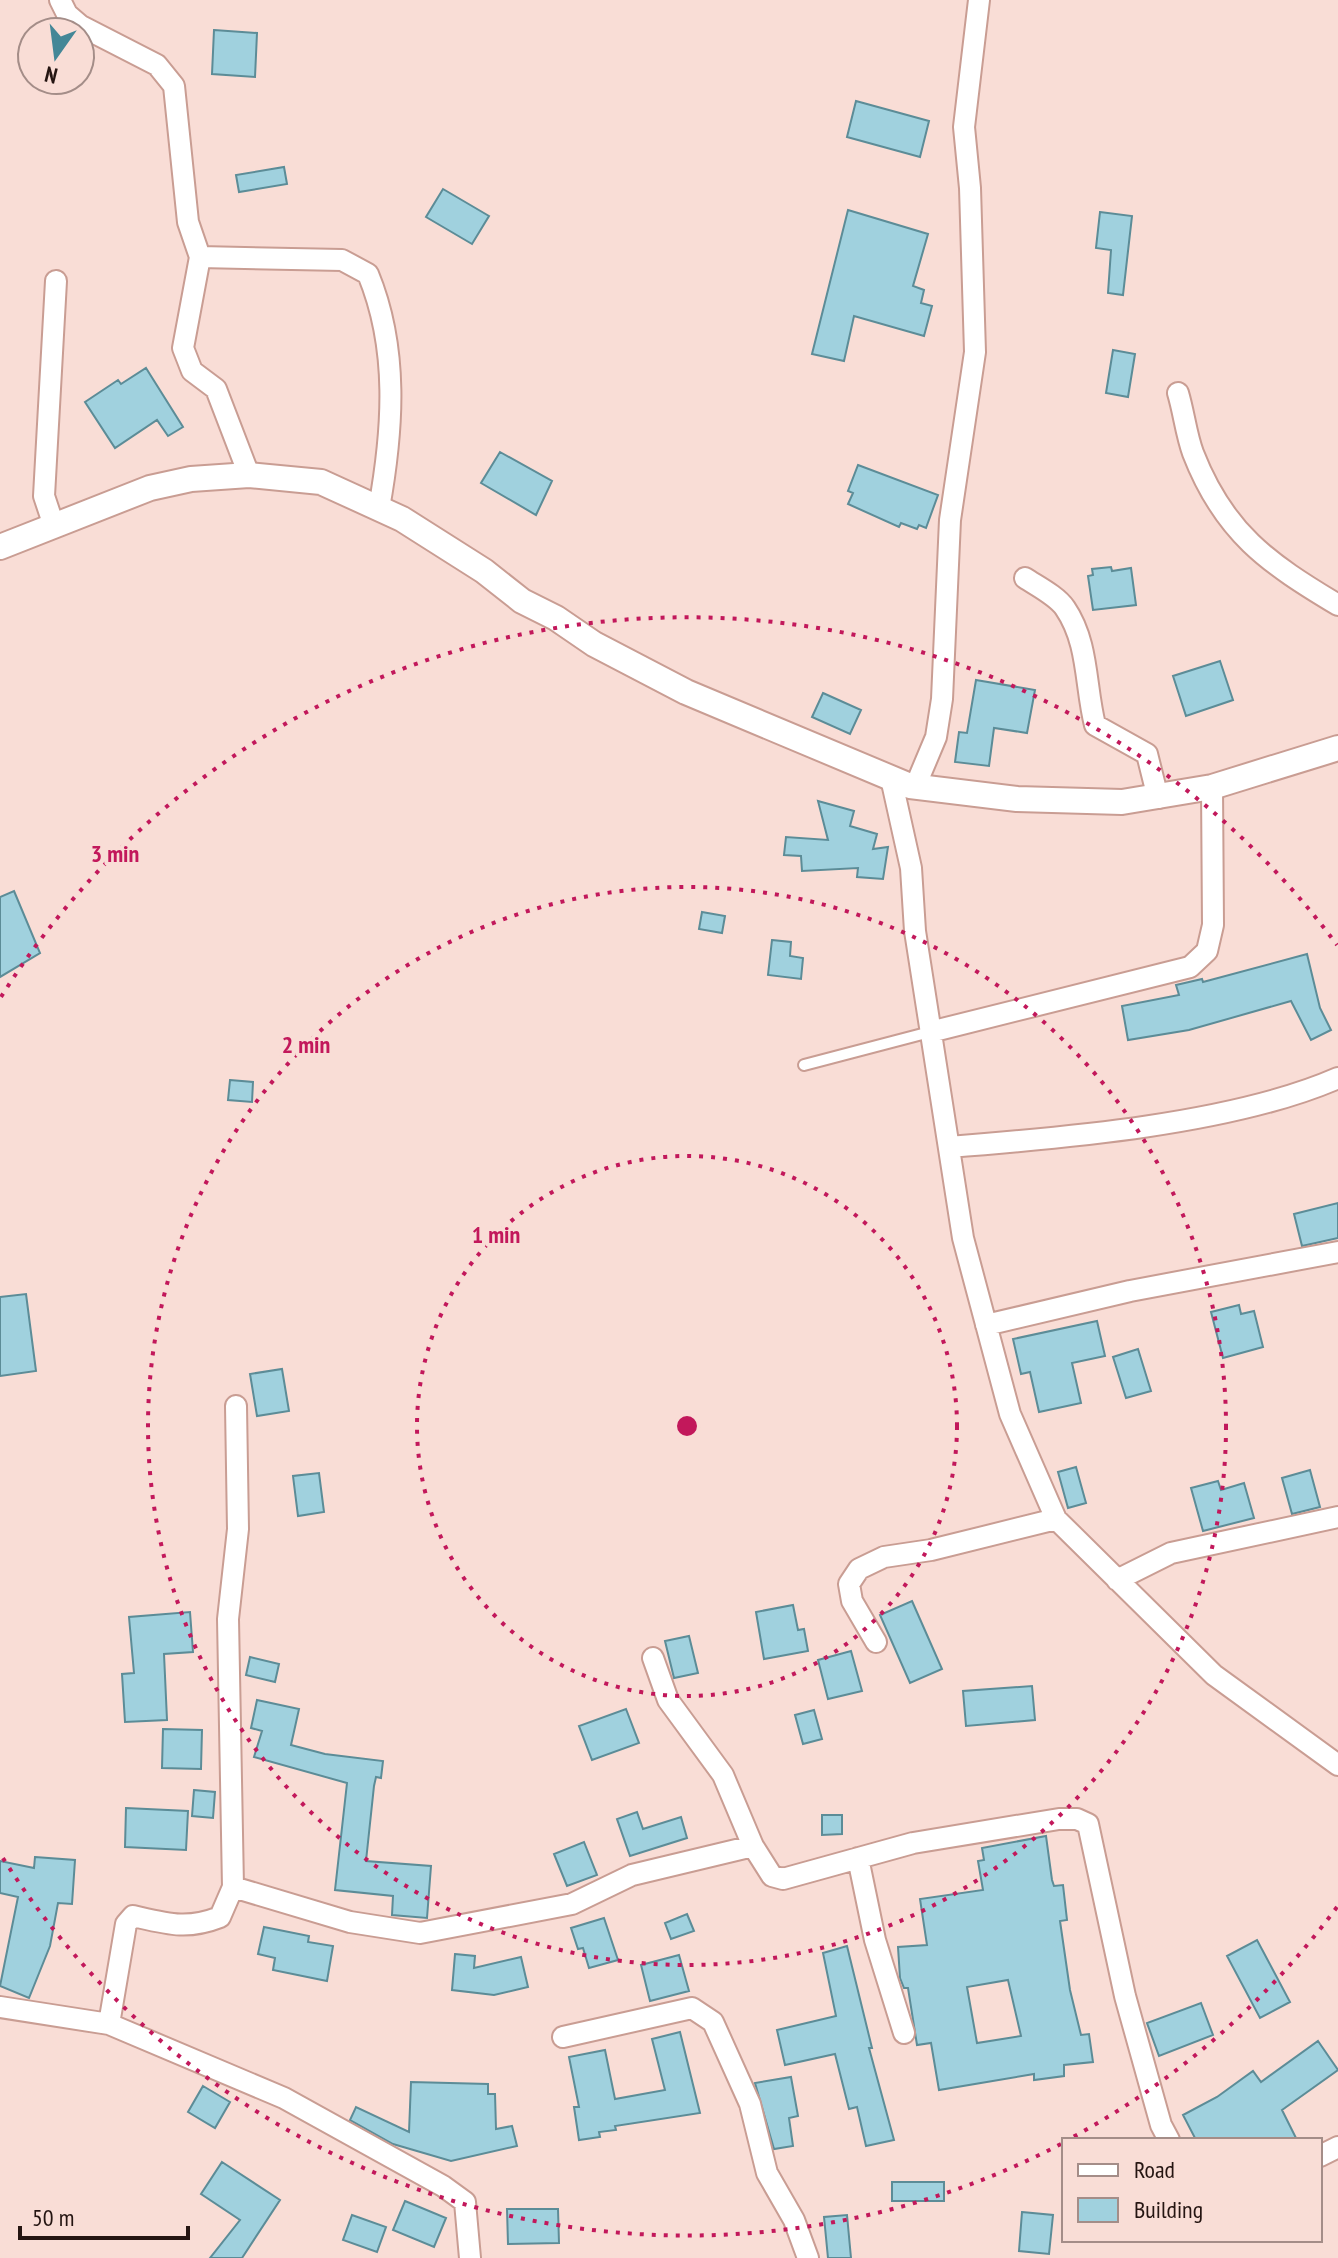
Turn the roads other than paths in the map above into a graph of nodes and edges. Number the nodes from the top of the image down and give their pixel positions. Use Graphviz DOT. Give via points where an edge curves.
graph roads {
  1 [pos="60,0"];
  2 [pos="979,0"];
  3 [pos="200,257"];
  4 [pos="56,281"];
  5 [pos="1178,393"];
  6 [pos="249,475"];
  7 [pos="379,508"];
  8 [pos="54,526"];
  9 [pos="0,547"];
  10 [pos="1025,578"];
  11 [pos="1338,605"];
  12 [pos="1338,748"];
  13 [pos="891,778"];
  14 [pos="915,787"];
  15 [pos="1212,787"];
  16 [pos="1158,798"];
  17 [pos="930,1032"];
  18 [pos="804,1065"];
  19 [pos="1338,1078"];
  20 [pos="949,1147"];
  21 [pos="1338,1252"];
  22 [pos="986,1325"];
  23 [pos="236,1406"];
  24 [pos="1338,1517"];
  25 [pos="1056,1519"];
  26 [pos="1117,1580"];
  27 [pos="876,1642"];
  28 [pos="653,1658"];
  29 [pos="1338,1765"];
  30 [pos="753,1846"];
  31 [pos="858,1858"];
  32 [pos="233,1887"];
  33 [pos="0,2007"];
  34 [pos="109,2024"];
  35 [pos="904,2033"];
  36 [pos="563,2037"];
  37 [pos="1168,2138"];
  38 [pos="470,2258"];
  39 [pos="808,2258"];
  1 -- 3 [label="street" via="81,26 157,65 174,86 188,222"];
  2 -- 14 [label="street" via="964,127 975,352 950,520 942,699 936,737"];
  3 -- 6 [label="street" via="183,348 192,371 216,389"];
  3 -- 7 [label="street" via="342,260 368,274 387,336 391,402"];
  4 -- 8 [label="street" via="44,496"];
  5 -- 11 [label="street" via="1192,451 1248,545"];
  6 -- 7 [label="street" via="321,482"];
  6 -- 8 [label="street" via="150,488"];
  7 -- 13 [label="street" via="594,644 686,692"];
  8 -- 9 [label="street"];
  10 -- 16 [label="street" via="1065,607 1088,667 1095,725 1147,754"];
  12 -- 15 [label="street"];
  13 -- 14 [label="street"];
  13 -- 17 [label="street" via="911,868"];
  14 -- 16 [label="street" via="1017,799"];
  15 -- 16 [label="street"];
  15 -- 17 [label="street" via="1213,925 1207,951 1190,967"];
  17 -- 18 [label="lane"];
  17 -- 20 [label="street"];
  19 -- 20 [label="street" via="1183,1119"];
  20 -- 22 [label="street" via="956,1205"];
  21 -- 22 [label="street" via="1130,1291"];
  22 -- 25 [label="street" via="1010,1414"];
  23 -- 32 [label="street" via="238,1529 228,1619"];
  24 -- 26 [label="street" via="1171,1553"];
  25 -- 26 [label="street"];
  25 -- 27 [label="street" via="884,1557 859,1569 849,1584 852,1601"];
  26 -- 29 [label="street" via="1214,1675"];
  28 -- 30 [label="street" via="668,1700 723,1775"];
  30 -- 31 [label="street" via="772,1876 783,1879"];
  30 -- 32 [label="street" via="632,1875 572,1904 420,1933 350,1922"];
  31 -- 35 [label="street" via="875,1940"];
  31 -- 37 [label="street" via="913,1843 1059,1819 1088,1824 1125,1996"];
  32 -- 34 [label="street" via="220,1917 196,1926 133,1916 126,1924"];
  33 -- 34 [label="street"];
  34 -- 38 [label="street" via="284,2098 443,2186 465,2202"];
  36 -- 39 [label="street" via="692,2008 713,2022 750,2104 767,2173"];
}
